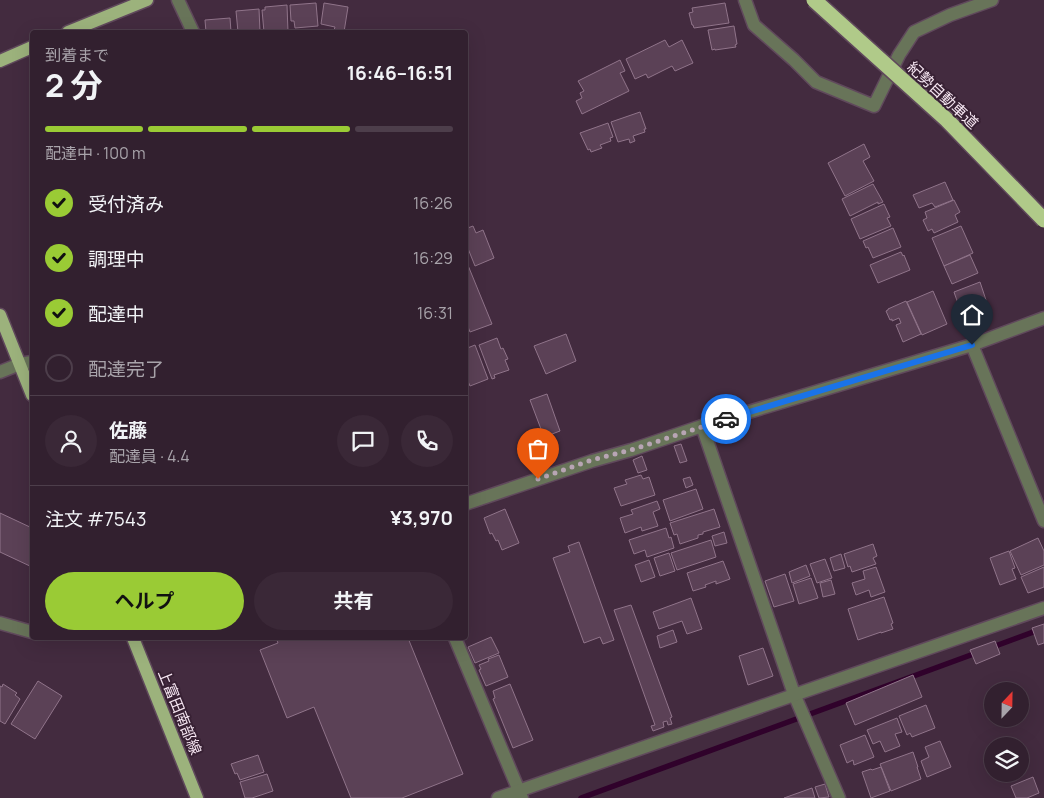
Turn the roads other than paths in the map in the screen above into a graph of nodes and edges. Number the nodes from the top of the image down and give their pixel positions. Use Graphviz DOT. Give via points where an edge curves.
graph roads {
  1 [pos="147,0"];
  2 [pos="178,0"];
  3 [pos="745,0"];
  4 [pos="814,0"];
  5 [pos="992,0"];
  6 [pos="73,30"];
  7 [pos="192,30"];
  8 [pos="30,48"];
  9 [pos="0,61"];
  10 [pos="1044,220"];
  11 [pos="0,315"];
  12 [pos="1044,318"];
  13 [pos="972,345"];
  14 [pos="30,362"];
  15 [pos="20,364"];
  16 [pos="0,372"];
  17 [pos="30,390"];
  18 [pos="702,426"];
  19 [pos="468,503"];
  20 [pos="1044,521"];
  21 [pos="1044,608"];
  22 [pos="0,623"];
  23 [pos="30,631"];
  24 [pos="134,640"];
  25 [pos="456,640"];
  26 [pos="794,694"];
  27 [pos="520,794"];
  28 [pos="197,798"];
  29 [pos="498,798"];
  30 [pos="840,798"];
  1 -- 6 [label="main road"];
  2 -- 7 [label="street"];
  3 -- 5 [label="street" via="754,26 816,82 874,106 914,32 950,14"];
  4 -- 10 [label="highway, 紀勢自動車道, bridge" via="947,120"];
  8 -- 9 [label="main road"];
  11 -- 15 [label="main road"];
  12 -- 13 [label="street"];
  13 -- 18 [label="street"];
  13 -- 20 [label="street"];
  14 -- 15 [label="street"];
  15 -- 16 [label="street"];
  15 -- 17 [label="main road"];
  18 -- 19 [label="street"];
  18 -- 26 [label="street"];
  21 -- 26 [label="street"];
  22 -- 23 [label="street"];
  24 -- 28 [label="main road, 上富田南部線"];
  25 -- 27 [label="street"];
  26 -- 27 [label="street"];
  26 -- 30 [label="street"];
  27 -- 29 [label="street"];
}
